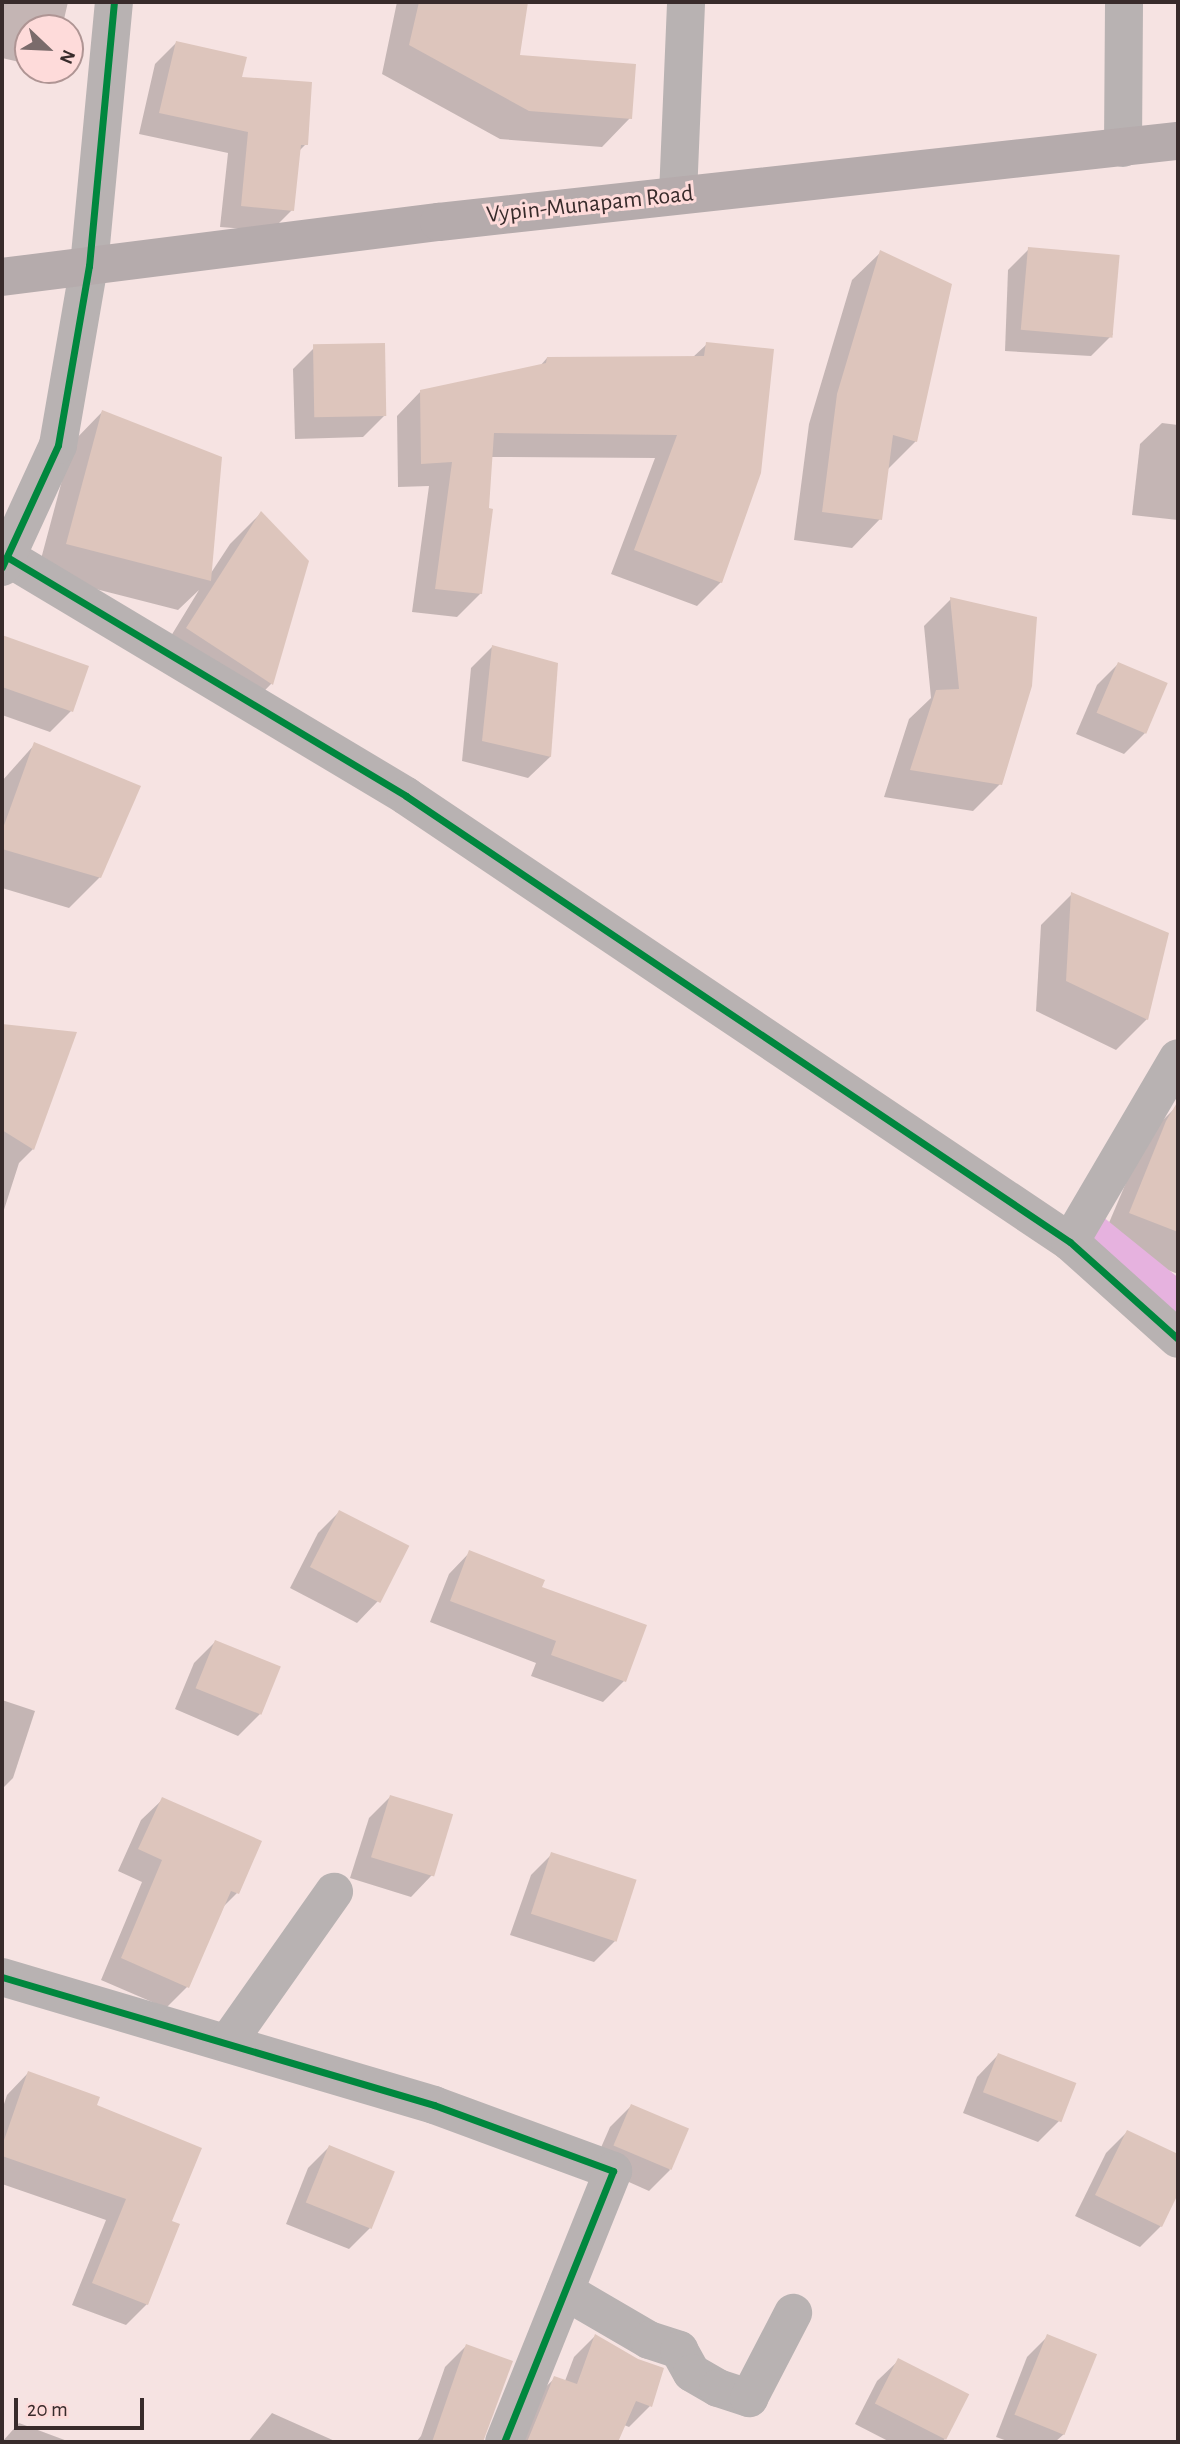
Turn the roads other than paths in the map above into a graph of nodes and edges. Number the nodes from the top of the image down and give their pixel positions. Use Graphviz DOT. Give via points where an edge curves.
graph roads {
  1 [pos="114,2"];
  2 [pos="686,2"];
  3 [pos="1124,2"];
  4 [pos="1178,141"];
  5 [pos="1123,148"];
  6 [pos="678,195"];
  7 [pos="89,266"];
  8 [pos="2,277"];
  9 [pos="5,562"];
  10 [pos="1178,1058"];
  11 [pos="1070,1242"];
  12 [pos="1178,1339"];
  13 [pos="334,1892"];
  14 [pos="2,1977"];
  15 [pos="228,2042"];
  16 [pos="565,2291"];
  17 [pos="793,2313"];
  18 [pos="504,2442"];
  1 -- 7 [label="street"];
  2 -- 6 [label="street"];
  3 -- 5 [label="street"];
  4 -- 5 [label="main road, Vypin-Munapam Road"];
  5 -- 6 [label="main road, Vypin-Munapam Road"];
  6 -- 7 [label="main road, Vypin-Munapam Road"];
  7 -- 8 [label="main road, Vypin-Munapam Road"];
  7 -- 9 [label="street" via="58,445"];
  9 -- 11 [label="street" via="406,796"];
  10 -- 11 [label="street"];
  11 -- 12 [label="street"];
  13 -- 15 [label="street"];
  14 -- 15 [label="street"];
  15 -- 16 [label="street" via="434,2105 613,2171"];
  16 -- 17 [label="street" via="649,2340 679,2350 692,2373 749,2398"];
  16 -- 18 [label="street"];
}
